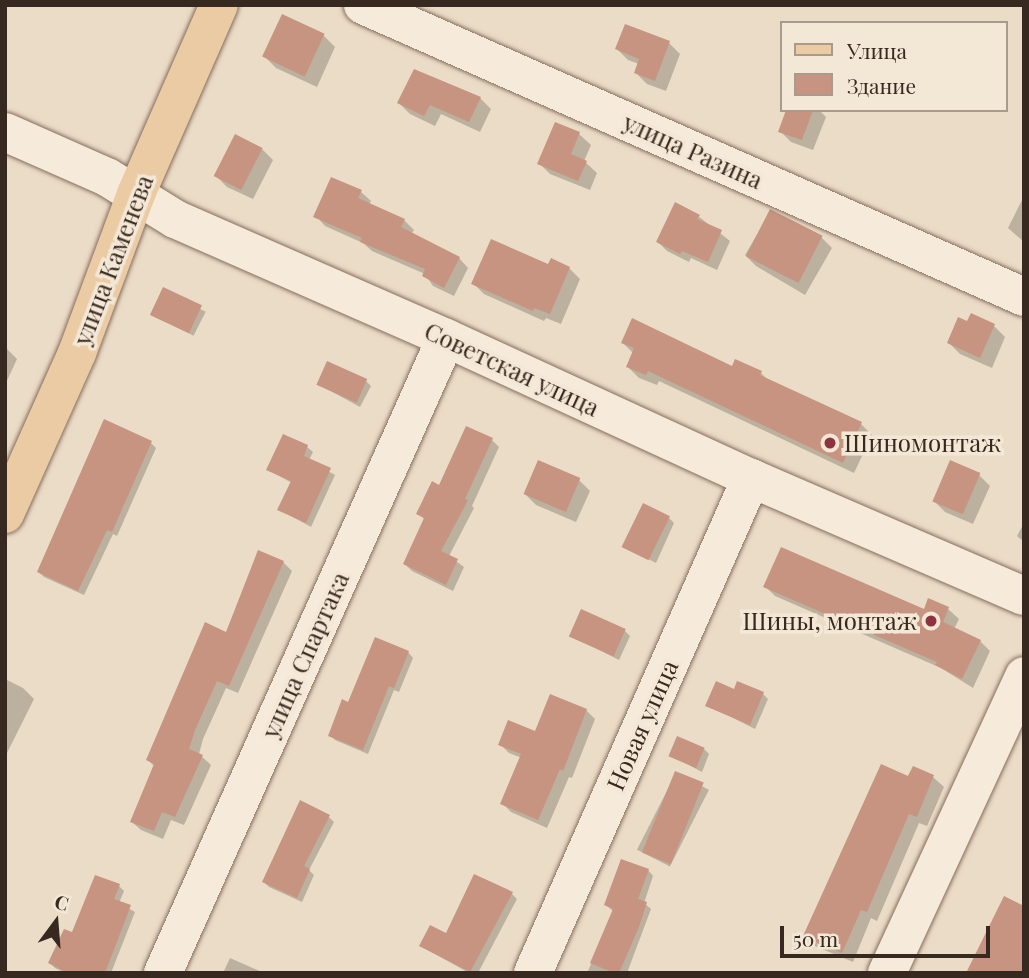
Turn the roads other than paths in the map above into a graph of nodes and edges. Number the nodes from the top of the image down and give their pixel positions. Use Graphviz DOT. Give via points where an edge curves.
graph roads {
  1 [pos="219,5"];
  2 [pos="363,5"];
  3 [pos="5,132"];
  4 [pos="136,194"];
  5 [pos="1024,297"];
  6 [pos="446,338"];
  7 [pos="751,478"];
  8 [pos="5,514"];
  9 [pos="1024,596"];
  10 [pos="1024,676"];
  11 [pos="163,973"];
  12 [pos="533,973"];
  13 [pos="887,973"];
  1 -- 4 [label="main road, улица Каменева"];
  2 -- 5 [label="street, улица Разина"];
  3 -- 4 [label="street, Советская улица"];
  4 -- 6 [label="street, Советская улица" via="175,219"];
  4 -- 8 [label="main road, улица Каменева" via="77,353"];
  6 -- 7 [label="street, Советская улица"];
  6 -- 11 [label="street, улица Спартака"];
  7 -- 9 [label="street, Советская улица"];
  7 -- 12 [label="street, Новая улица"];
  10 -- 13 [label="street"];
}
